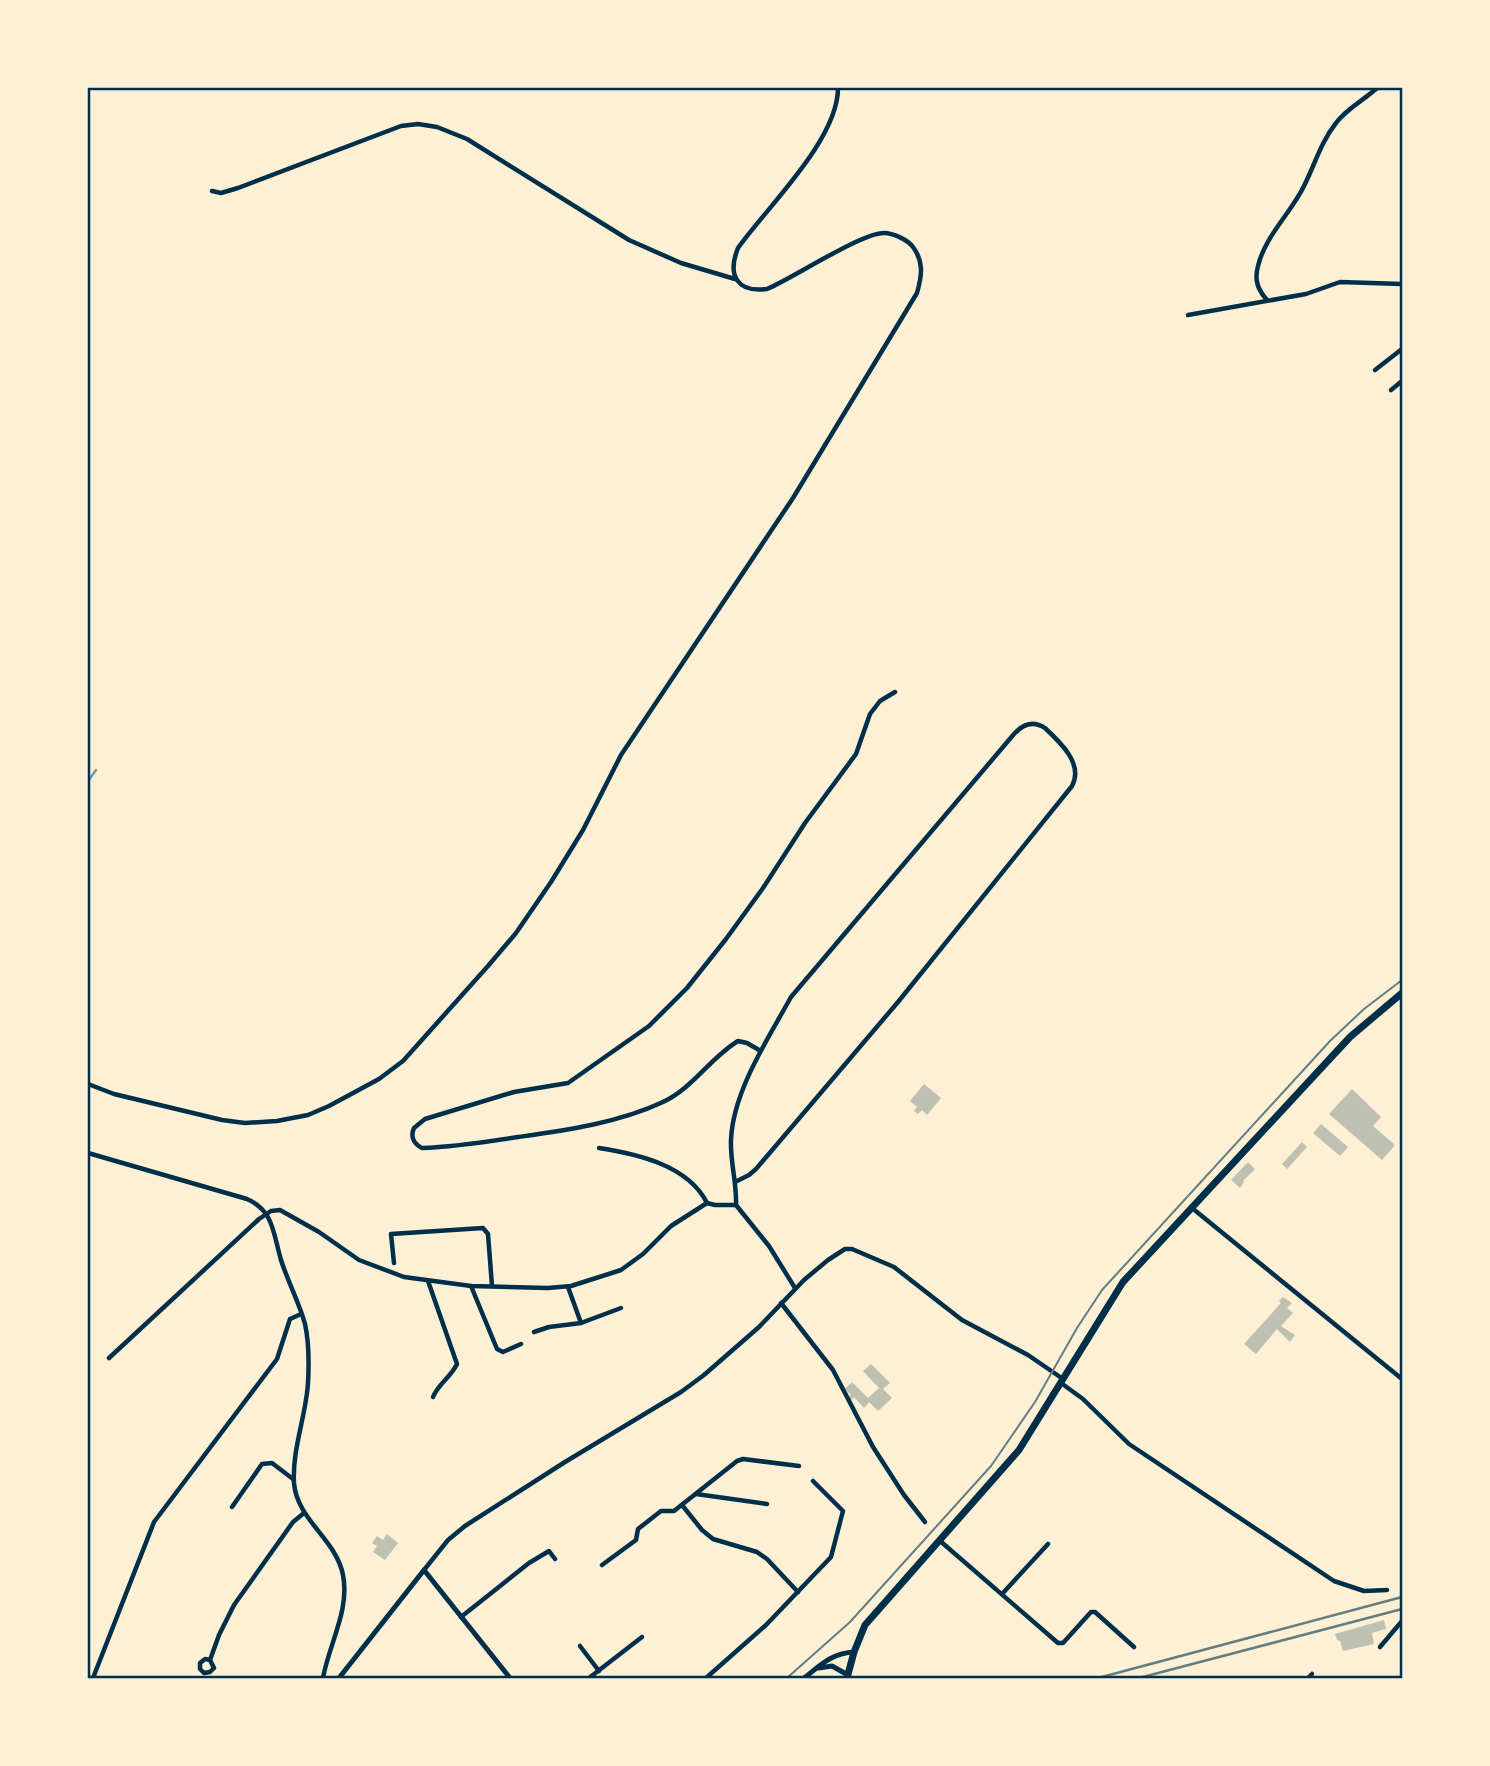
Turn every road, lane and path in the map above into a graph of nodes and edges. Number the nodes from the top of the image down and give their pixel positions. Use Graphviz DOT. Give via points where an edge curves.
graph roads {
  1 [pos="838,88"];
  2 [pos="1377,88"];
  3 [pos="212,191"];
  4 [pos="736,279"];
  5 [pos="1402,284"];
  6 [pos="1268,300"];
  7 [pos="1188,315"];
  8 [pos="1402,349"];
  9 [pos="1375,369"];
  10 [pos="1402,381"];
  11 [pos="1391,390"];
  12 [pos="895,692"];
  13 [pos="1402,993"];
  14 [pos="759,1050"];
  15 [pos="88,1084"];
  16 [pos="599,1148"];
  17 [pos="88,1153"];
  18 [pos="735,1182"];
  19 [pos="707,1203"];
  20 [pos="736,1205"];
  21 [pos="1192,1207"];
  22 [pos="267,1213"];
  23 [pos="394,1263"];
  24 [pos="428,1281"];
  25 [pos="471,1286"];
  26 [pos="492,1286"];
  27 [pos="568,1287"];
  28 [pos="795,1289"];
  29 [pos="781,1303"];
  30 [pos="621,1308"];
  31 [pos="301,1314"];
  32 [pos="581,1323"];
  33 [pos="534,1332"];
  34 [pos="521,1344"];
  35 [pos="109,1358"];
  36 [pos="1402,1379"];
  37 [pos="1063,1381"];
  38 [pos="433,1398"];
  39 [pos="799,1466"];
  40 [pos="294,1479"];
  41 [pos="813,1481"];
  42 [pos="695,1494"];
  43 [pos="767,1504"];
  44 [pos="682,1505"];
  45 [pos="232,1507"];
  46 [pos="304,1513"];
  47 [pos="925,1522"];
  48 [pos="939,1539"];
  49 [pos="1048,1544"];
  50 [pos="555,1559"];
  51 [pos="603,1565"];
  52 [pos="424,1570"];
  53 [pos="1387,1590"];
  54 [pos="798,1592"];
  55 [pos="1002,1594"];
  56 [pos="461,1617"];
  57 [pos="1402,1621"];
  58 [pos="642,1637"];
  59 [pos="580,1646"];
  60 [pos="1133,1647"];
  61 [pos="1380,1647"];
  62 [pos="854,1652"];
  63 [pos="210,1660"];
  64 [pos="816,1668"];
  65 [pos="599,1671"];
  66 [pos="848,1677"];
  67 [pos="93,1678"];
  68 [pos="323,1678"];
  69 [pos="339,1678"];
  70 [pos="510,1678"];
  71 [pos="589,1678"];
  72 [pos="706,1678"];
  73 [pos="804,1678"];
  1 -- 4 [label="street" via="827,125 804,165 738,248 733,267"];
  2 -- 6 [label="street" via="1338,120 1324,140 1304,187 1263,252 1256,280"];
  3 -- 4 [label="street" via="238,188 381,132 426,125 467,139 629,240 681,263"];
  4 -- 15 [label="street" via="750,289 767,289 884,233 909,242 922,265 917,293 793,498 621,755 583,830 516,933 403,1061 379,1079 308,1115 277,1121 222,1121"];
  5 -- 6 [label="street" via="1340,282"];
  6 -- 7 [label="street"];
  8 -- 9 [label="street"];
  10 -- 11 [label="street"];
  12 -- 14 [label="street" via="870,714 856,754 726,939 649,1026 568,1083 514,1092 425,1119 414,1128 412,1138 422,1148 471,1144 609,1121 664,1101 738,1041"];
  13 -- 21 [label="main road" via="1350,1037"];
  14 -- 18 [label="street" via="732,1128"];
  14 -- 18 [label="street" via="801,984 1014,734 1031,723 1049,731 1075,765 1072,786 881,1023 756,1169"];
  16 -- 19 [label="street" via="664,1165"];
  17 -- 22 [label="street" via="247,1199"];
  18 -- 20 [label="street"];
  19 -- 20 [label="street"];
  19 -- 27 [label="street" via="671,1226 621,1270"];
  20 -- 28 [label="street"];
  21 -- 36 [label="street"];
  21 -- 37 [label="main road" via="1123,1283"];
  22 -- 24 [label="street" via="280,1210 359,1260 396,1275"];
  22 -- 31 [label="street"];
  22 -- 35 [label="street"];
  23 -- 26 [label="street" via="391,1234 483,1227 488,1234"];
  24 -- 25 [label="street"];
  24 -- 38 [label="street" via="457,1364"];
  25 -- 26 [label="street"];
  25 -- 34 [label="street" via="497,1349 503,1352"];
  26 -- 27 [label="street"];
  27 -- 32 [label="street"];
  28 -- 29 [label="street"];
  28 -- 37 [label="street" via="835,1254 849,1249 894,1267 962,1321 1028,1355"];
  29 -- 47 [label="street" via="833,1370 873,1447"];
  29 -- 52 [label="street" via="736,1348 681,1392 465,1525"];
  30 -- 32 [label="street"];
  31 -- 40 [label="street" via="306,1327 308,1387"];
  31 -- 67 [label="street" via="290,1320 277,1359 154,1522"];
  32 -- 33 [label="street"];
  37 -- 48 [label="main road" via="1019,1450"];
  37 -- 53 [label="street" via="1129,1444 1334,1581 1364,1591"];
  39 -- 42 [label="street" via="743,1459"];
  40 -- 45 [label="street" via="266,1462"];
  40 -- 46 [label="street"];
  41 -- 54 [label="street" via="843,1511 831,1557"];
  42 -- 43 [label="street"];
  42 -- 44 [label="street"];
  44 -- 51 [label="street" via="674,1511 661,1511 638,1529 636,1540"];
  44 -- 54 [label="street" via="713,1539 757,1552"];
  46 -- 63 [label="street" via="234,1605"];
  46 -- 68 [label="street" via="333,1549 343,1572 342,1610"];
  48 -- 55 [label="street"];
  48 -- 62 [label="main road" via="873,1615"];
  49 -- 55 [label="street"];
  50 -- 56 [label="street" via="549,1551 529,1563"];
  52 -- 56 [label="street"];
  52 -- 69 [label="street"];
  54 -- 72 [label="street"];
  55 -- 60 [label="street" via="1058,1643 1095,1612"];
  56 -- 70 [label="street"];
  57 -- 61 [label="street"];
  58 -- 65 [label="street"];
  59 -- 65 [label="street"];
  62 -- 64 [label="street" via="832,1656"];
  62 -- 66 [label="main road"];
  64 -- 66 [label="street" via="832,1666"];
  64 -- 73 [label="street"];
  65 -- 71 [label="street"];
}
